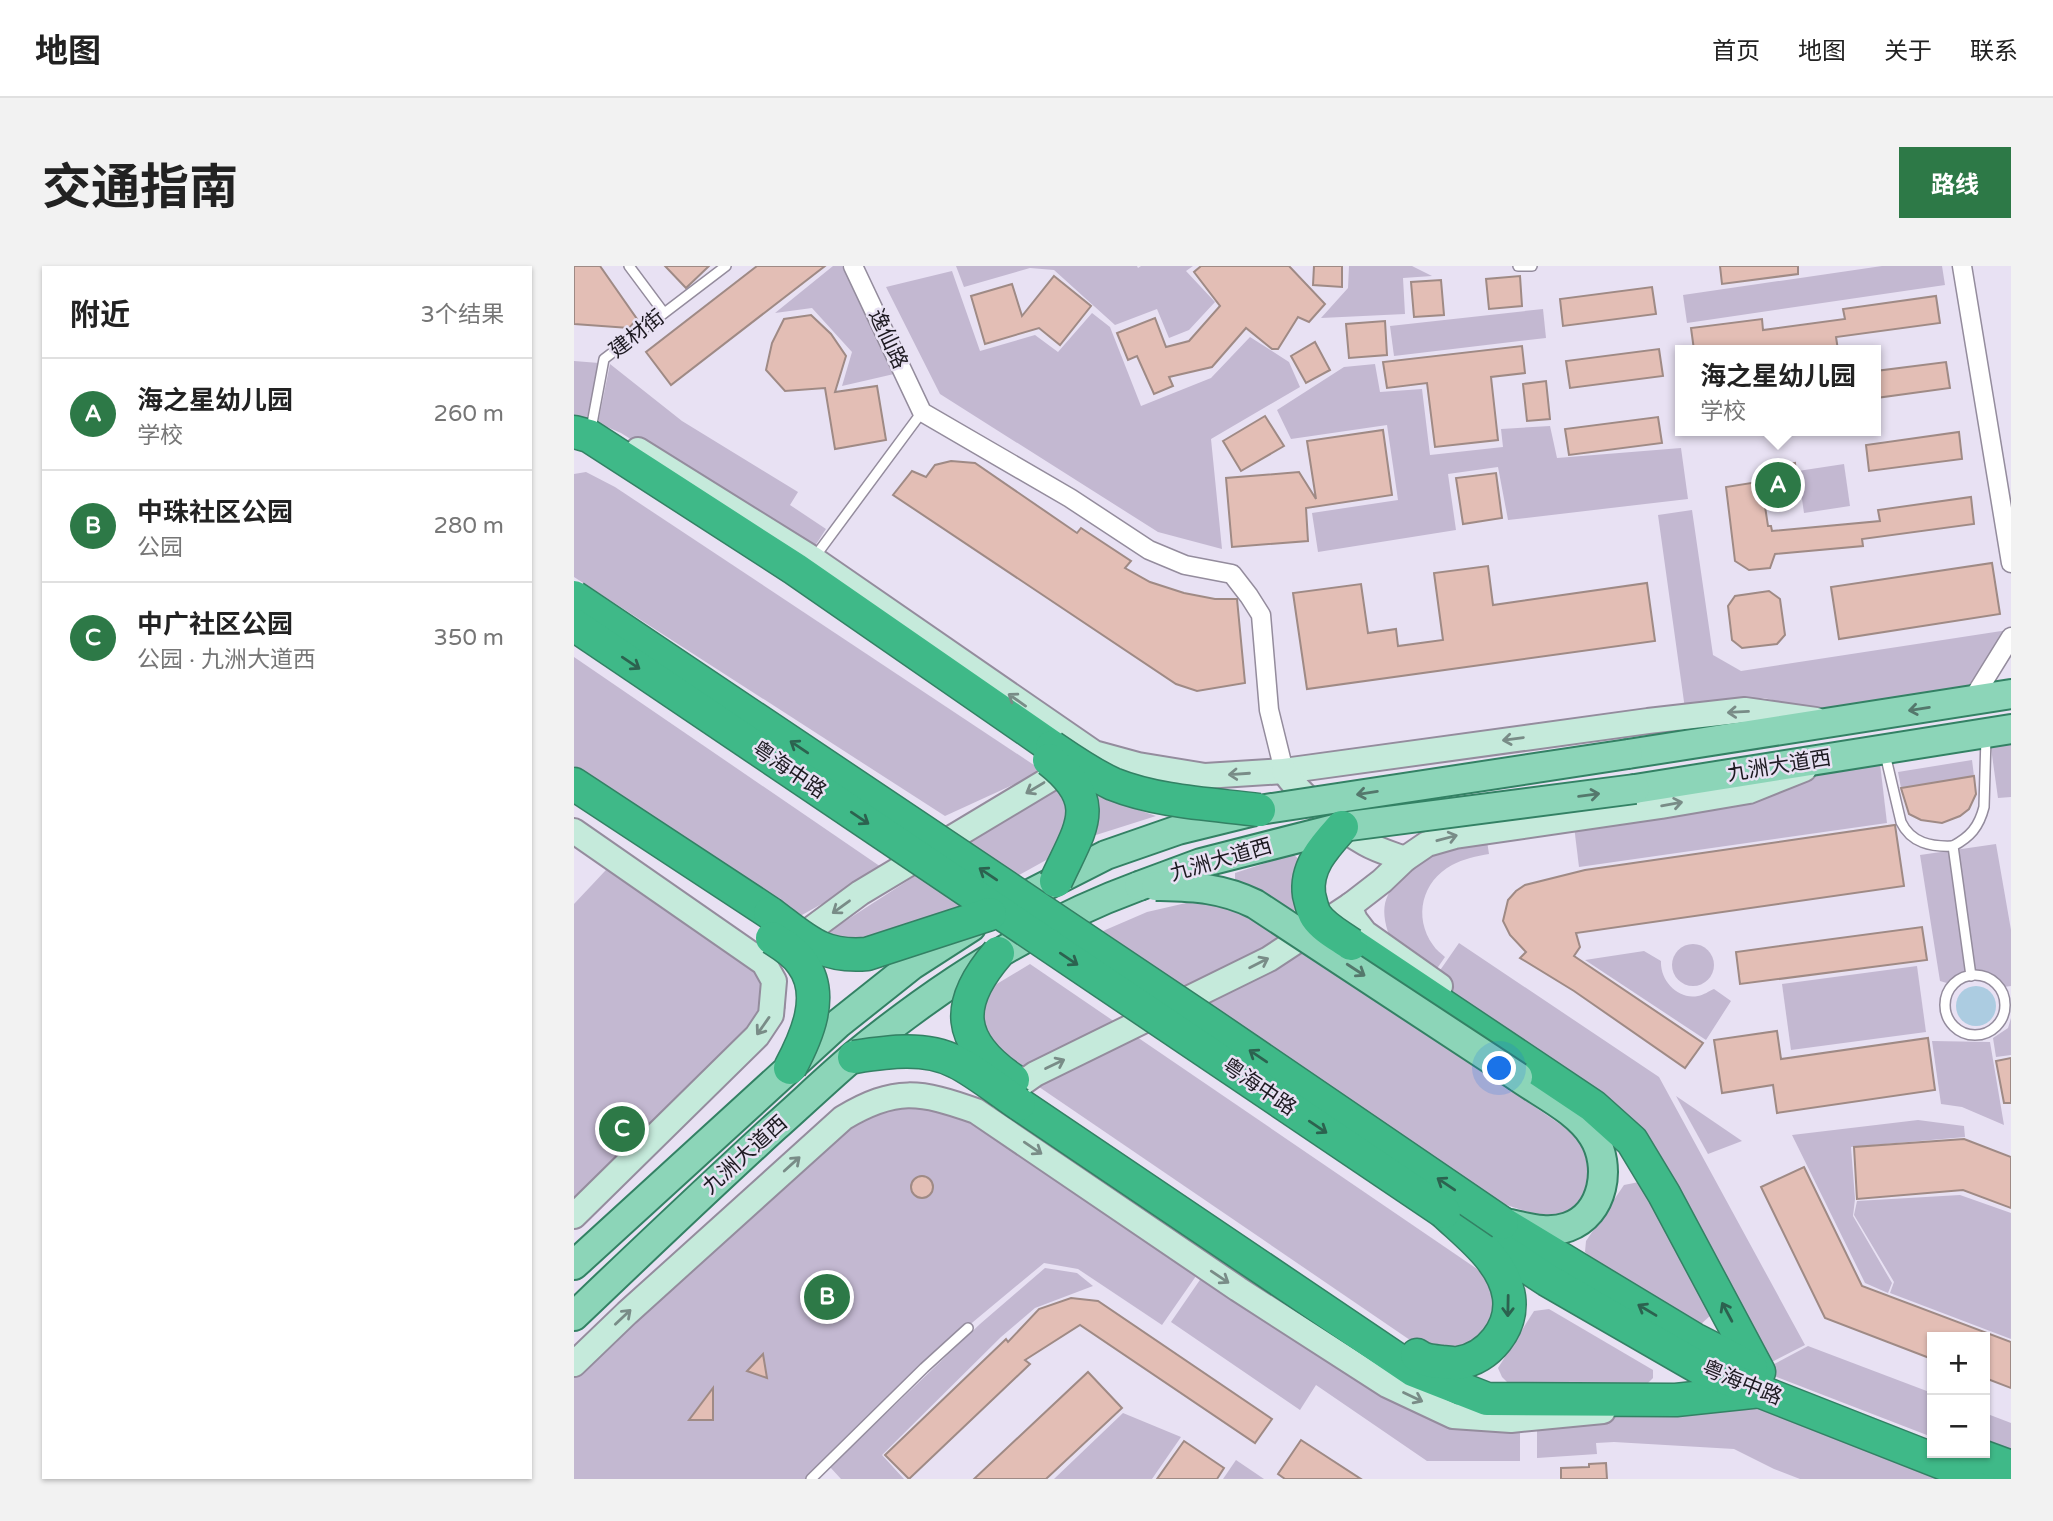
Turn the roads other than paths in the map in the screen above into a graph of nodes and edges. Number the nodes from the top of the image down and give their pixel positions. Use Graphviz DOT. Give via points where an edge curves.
graph roads {
  1 [pos="629,266"];
  2 [pos="726,266"];
  3 [pos="853,266"];
  4 [pos="1518,266"];
  5 [pos="1532,266"];
  6 [pos="1962,266"];
  7 [pos="664,313"];
  8 [pos="922,412"];
  9 [pos="579,429"];
  10 [pos="574,456"];
  11 [pos="813,559"];
  12 [pos="2011,563"];
  13 [pos="574,597"];
  14 [pos="574,625"];
  15 [pos="2011,637"];
  16 [pos="2011,694"];
  17 [pos="1972,700"];
  18 [pos="1830,722"];
  19 [pos="1998,731"];
  20 [pos="1884,749"];
  21 [pos="1048,752"];
  22 [pos="1094,753"];
  23 [pos="1833,757"];
  24 [pos="1284,771"];
  25 [pos="574,784"];
  26 [pos="574,802"];
  27 [pos="1259,810"];
  28 [pos="1342,827"];
  29 [pos="574,831"];
  30 [pos="1953,846"];
  31 [pos="1405,859"];
  32 [pos="1056,880"];
  33 [pos="1382,881"];
  34 [pos="1139,886"];
  35 [pos="1351,905"];
  36 [pos="990,914"];
  37 [pos="765,921"];
  38 [pos="1367,944"];
  39 [pos="998,953"];
  40 [pos="764,963"];
  41 [pos="1971,976"];
  42 [pos="2006,1021"];
  43 [pos="854,1057"];
  44 [pos="790,1068"];
  45 [pos="1026,1099"];
  46 [pos="976,1111"];
  47 [pos="1444,1212"];
  48 [pos="574,1216"];
  49 [pos="1502,1223"];
  50 [pos="574,1265"];
  51 [pos="574,1316"];
  52 [pos="968,1328"];
  53 [pos="574,1364"];
  54 [pos="1760,1382"];
  55 [pos="1676,1400"];
  56 [pos="1927,1435"];
  57 [pos="2011,1467"];
  58 [pos="1975,1471"];
  59 [pos="811,1479"];
  1 -- 7 [label="lane"];
  2 -- 7 [label="lane, 建材街"];
  3 -- 8 [label="street, 逸仙路"];
  4 -- 5 [label="lane"];
  6 -- 12 [label="street"];
  7 -- 9 [label="lane, 建材街" via="604,359"];
  8 -- 11 [label="lane"];
  8 -- 24 [label="street" via="1149,550 1185,565 1232,574 1261,615 1269,710"];
  9 -- 11 [label="main road" via="623,441"];
  9 -- 21 [label="highway" via="796,569"];
  10 -- 21 [label="highway" via="590,457 624,473"];
  22 -- 11 [label="main road, one-way"];
  49 -- 13 [label="highway, 粤海中路, one-way, bridge"];
  14 -- 47 [label="highway, 粤海中路, one-way, bridge"];
  15 -- 17 [label="street"];
  16 -- 17 [label="main road, 九洲大道西"];
  17 -- 18 [label="main road, 九洲大道西, one-way"];
  18 -- 24 [label="main road, one-way" via="1745,710"];
  18 -- 27 [label="main road, 九洲大道西, one-way, bridge"];
  19 -- 20 [label="main road, 九洲大道西"];
  19 -- 30 [label="lane" via="1982,818 1966,839"];
  20 -- 23 [label="main road, 九洲大道西"];
  20 -- 30 [label="lane" via="1905,830 1935,847"];
  21 -- 27 [label="highway, bridge" via="1133,791"];
  21 -- 32 [label="highway, bridge" via="1078,790 1083,806 1077,835"];
  24 -- 22 [label="main road, one-way" via="1205,776"];
  22 -- 40 [label="main road, one-way" via="860,893"];
  28 -- 23 [label="main road, 九洲大道西, one-way, bridge" via="1635,789"];
  31 -- 23 [label="main road, one-way" via="1427,844 1455,836 1749,791"];
  24 -- 31 [label="main road" via="1316,806 1361,840"];
  25 -- 37 [label="highway"];
  26 -- 37 [label="highway"];
  27 -- 32 [label="main road, 九洲大道西, bridge" via="1178,830"];
  28 -- 34 [label="main road, 九洲大道西, bridge" via="1201,863"];
  28 -- 38 [label="highway, bridge" via="1318,856 1309,876 1312,907 1326,927"];
  29 -- 40 [label="main road"];
  30 -- 41 [label="lane"];
  31 -- 33 [label="main road"];
  32 -- 36 [label="main road, 九洲大道西, bridge"];
  33 -- 35 [label="main road"];
  33 -- 38 [label="main road"];
  34 -- 39 [label="main road, 九洲大道西, bridge" via="1099,900"];
  34 -- 49 [label="main road, one-way, bridge" via="1215,889 1255,904 1579,1118 1601,1151 1603,1166 1597,1202 1587,1216 1569,1227 1544,1231"];
  35 -- 38 [label="main road"];
  46 -- 35 [label="main road, one-way" via="1034,1074 1269,959"];
  36 -- 37 [label="highway, bridge" via="852,955 825,951"];
  36 -- 44 [label="main road, 九洲大道西, bridge" via="912,965"];
  37 -- 44 [label="highway, bridge" via="804,965 812,986 810,1023"];
  54 -- 38 [label="highway, one-way" via="1632,1141 1593,1106"];
  39 -- 43 [label="main road, 九洲大道西, bridge"];
  39 -- 45 [label="highway, bridge" via="971,994 969,1031 990,1062"];
  40 -- 48 [label="main road, one-way" via="774,981 771,1015 757,1036"];
  41 -- 42 [label="lane" via="1997,985 2005,1001"];
  41 -- 42 [label="lane" via="1961,979 1948,994 1945,1003 1951,1023 1977,1035"];
  43 -- 45 [label="highway, bridge" via="897,1052 935,1055"];
  43 -- 51 [label="main road, 九洲大道西"];
  44 -- 50 [label="main road, 九洲大道西"];
  47 -- 45 [label="highway, one-way" via="1491,1258 1509,1295 1509,1315 1499,1338 1481,1355 1458,1364 1424,1360"];
  45 -- 55 [label="highway" via="1413,1370 1487,1399"];
  53 -- 46 [label="main road, one-way" via="843,1118 891,1096 943,1099"];
  46 -- 55 [label="main road, one-way" via="1387,1385 1453,1416 1511,1420"];
  47 -- 54 [label="highway, 粤海中路" via="1547,1280 1698,1367"];
  54 -- 49 [label="highway, 粤海中路, one-way"];
  52 -- 59 [label="lane"];
  54 -- 55 [label="highway"];
  54 -- 56 [label="highway, 粤海中路"];
  54 -- 58 [label="highway, 粤海中路"];
  57 -- 58 [label="highway, 粤海中路"];
}
